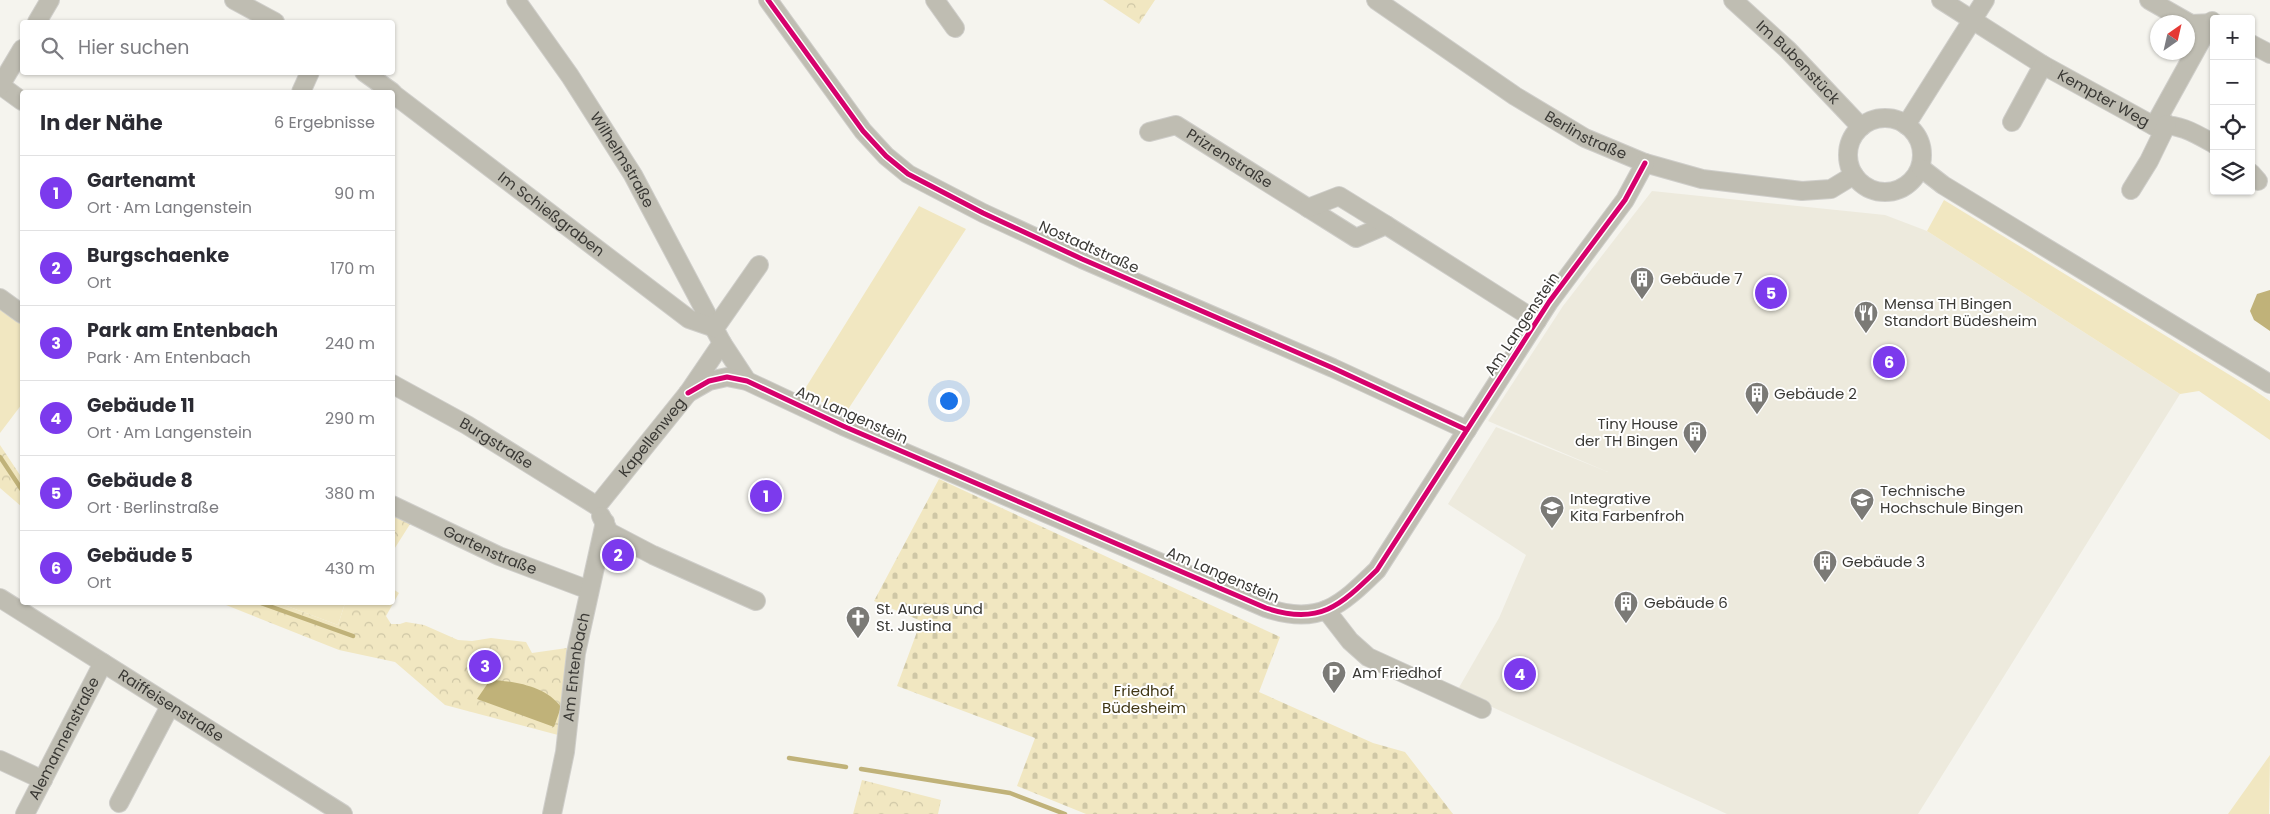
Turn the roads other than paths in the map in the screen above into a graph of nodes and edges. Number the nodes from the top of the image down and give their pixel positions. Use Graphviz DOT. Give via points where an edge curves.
graph roads {
  1 [pos="50,0"];
  2 [pos="234,0"];
  3 [pos="516,0"];
  4 [pos="768,0"];
  5 [pos="935,0"];
  6 [pos="1376,0"];
  7 [pos="1733,0"];
  8 [pos="1941,0"];
  9 [pos="1986,0"];
  10 [pos="2149,0"];
  11 [pos="38,20"];
  12 [pos="271,20"];
  13 [pos="1972,21"];
  14 [pos="2210,22"];
  15 [pos="955,28"];
  16 [pos="2210,28"];
  17 [pos="2255,46"];
  18 [pos="20,52"];
  19 [pos="2270,54"];
  20 [pos="2043,66"];
  21 [pos="308,75"];
  22 [pos="368,75"];
  23 [pos="0,86"];
  24 [pos="301,90"];
  25 [pos="388,90"];
  26 [pos="395,95"];
  27 [pos="20,100"];
  28 [pos="2012,122"];
  29 [pos="1906,125"];
  30 [pos="2160,125"];
  31 [pos="1861,127"];
  32 [pos="1149,132"];
  33 [pos="2210,142"];
  34 [pos="1645,163"];
  35 [pos="1920,168"];
  36 [pos="1854,175"];
  37 [pos="2131,190"];
  38 [pos="1308,208"];
  39 [pos="1386,226"];
  40 [pos="759,264"];
  41 [pos="0,298"];
  42 [pos="20,313"];
  43 [pos="1537,321"];
  44 [pos="718,335"];
  45 [pos="747,381"];
  46 [pos="2270,384"];
  47 [pos="395,386"];
  48 [pos="688,393"];
  49 [pos="1467,430"];
  50 [pos="597,506"];
  51 [pos="395,507"];
  52 [pos="605,522"];
  53 [pos="589,590"];
  54 [pos="0,598"];
  55 [pos="756,601"];
  56 [pos="1326,610"];
  57 [pos="103,663"];
  58 [pos="170,706"];
  59 [pos="1482,709"];
  60 [pos="0,760"];
  61 [pos="43,780"];
  62 [pos="118,803"];
  63 [pos="25,814"];
  64 [pos="343,814"];
  65 [pos="552,814"];
  1 -- 11 [label="street"];
  2 -- 12 [label="street"];
  3 -- 44 [label="street, Wilhelmstraße" via="570,76 633,175"];
  4 -- 49 [label="street, Nostadtstraße" via="858,125 886,156 908,174 1064,251"];
  5 -- 15 [label="street"];
  6 -- 34 [label="street, Berlinstraße" via="1515,96 1585,138"];
  7 -- 31 [label="street, Im Bubenstück" via="1788,50"];
  8 -- 13 [label="street, Kempter Weg"];
  9 -- 13 [label="street"];
  10 -- 14 [label="street" via="2191,24"];
  13 -- 20 [label="street, Kempter Weg"];
  13 -- 29 [label="street"];
  16 -- 30 [label="street"];
  17 -- 19 [label="street"];
  18 -- 23 [label="street"];
  20 -- 28 [label="street, Kempter Weg"];
  20 -- 30 [label="street, Kempter Weg"];
  21 -- 24 [label="street"];
  22 -- 25 [label="street, Im Schießgraben"];
  23 -- 27 [label="street"];
  26 -- 44 [label="street, Im Schießgraben" via="689,319"];
  29 -- 31 [label="street" via="1883,118"];
  29 -- 35 [label="street" via="1921,144"];
  30 -- 33 [label="street, Kempter Weg" via="2196,134"];
  30 -- 37 [label="street, Kempter Weg" via="2148,161"];
  31 -- 36 [label="street" via="1854,135 1848,155"];
  32 -- 38 [label="street, Prizrenstraße" via="1176,124"];
  34 -- 36 [label="street, Berlinstraße" via="1702,179 1802,191 1831,189"];
  34 -- 43 [label="street, Am Langenstein" via="1625,200"];
  35 -- 36 [label="street" via="1907,186 1897,191 1873,191"];
  35 -- 46 [label="street"];
  38 -- 39 [label="street, Prizrenstraße" via="1356,238"];
  38 -- 39 [label="street" via="1339,196"];
  39 -- 43 [label="street"];
  40 -- 44 [label="street"];
  41 -- 42 [label="street"];
  43 -- 49 [label="street, Am Langenstein"];
  44 -- 45 [label="street, Wilhelmstraße"];
  44 -- 48 [label="street, Kapellenweg"];
  45 -- 48 [label="street, Am Langenstein" via="727,377 709,380"];
  45 -- 56 [label="street, Am Langenstein" via="1266,608 1287,615"];
  47 -- 50 [label="street, Burgstraße" via="505,448"];
  48 -- 50 [label="street, Kapellenweg"];
  49 -- 56 [label="street, Am Langenstein" via="1377,570 1353,594"];
  50 -- 52 [label="street"];
  51 -- 53 [label="street, Gartenstraße" via="499,556"];
  52 -- 53 [label="street, Am Entenbach"];
  52 -- 55 [label="street" via="609,532"];
  53 -- 65 [label="street, Am Entenbach" via="576,653 565,752"];
  54 -- 57 [label="street, Raiffeisenstraße"];
  56 -- 59 [label="street" via="1350,641 1368,657"];
  57 -- 58 [label="street, Raiffeisenstraße"];
  57 -- 61 [label="street, Alemannenstraße"];
  58 -- 62 [label="street"];
  58 -- 64 [label="street, Raiffeisenstraße"];
  60 -- 61 [label="street"];
  61 -- 63 [label="street, Alemannenstraße"];
}
